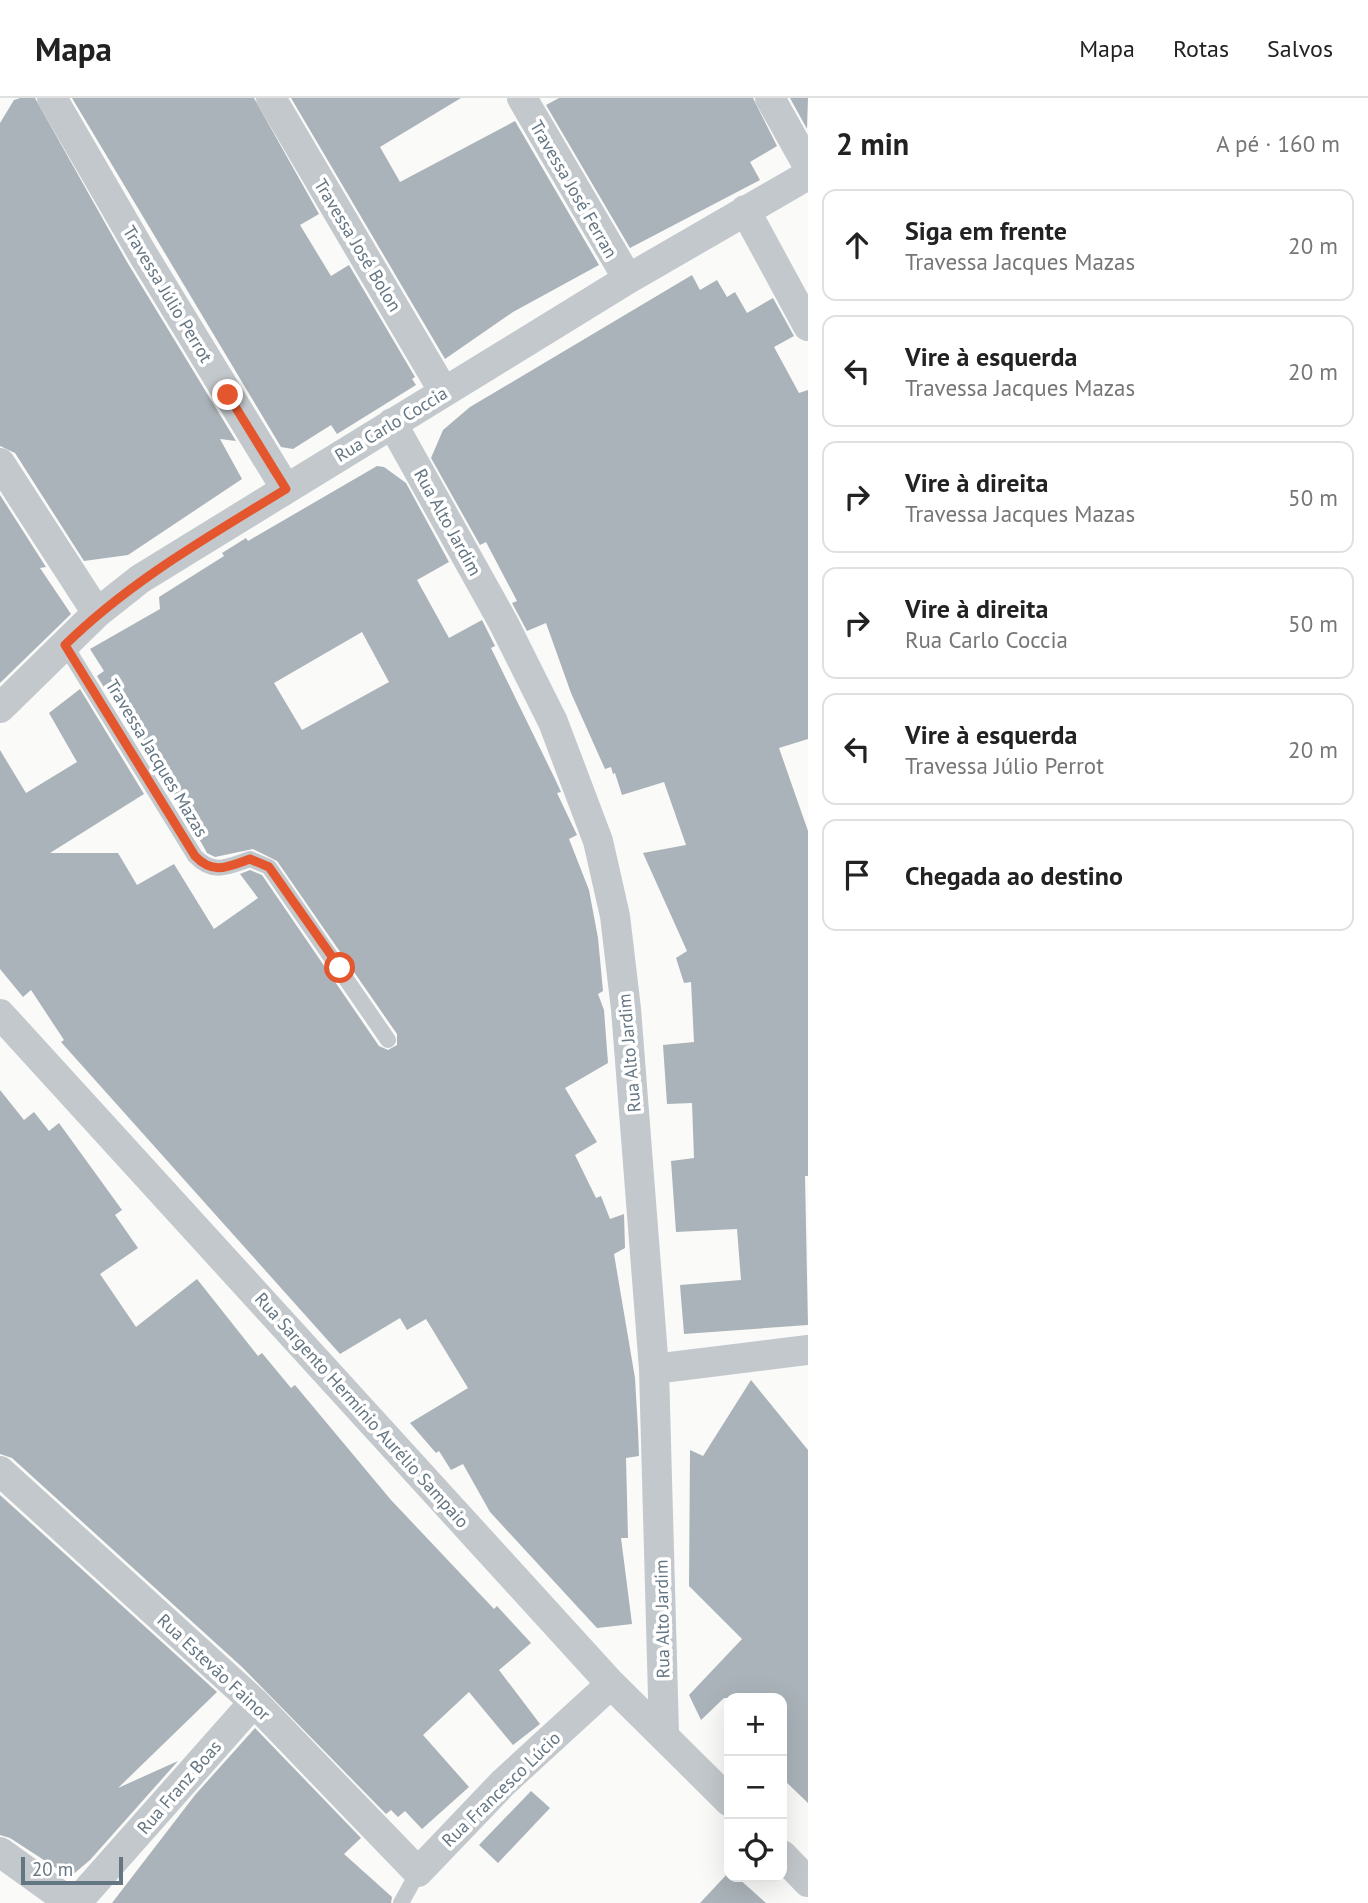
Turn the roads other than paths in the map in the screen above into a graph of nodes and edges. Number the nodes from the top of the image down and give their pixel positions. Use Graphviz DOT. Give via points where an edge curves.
graph roads {
  1 [pos="52,98"];
  2 [pos="271,98"];
  3 [pos="522,98"];
  4 [pos="770,98"];
  5 [pos="808,166"];
  6 [pos="808,176"];
  7 [pos="745,210"];
  8 [pos="628,279"];
  9 [pos="808,326"];
  10 [pos="444,392"];
  11 [pos="392,423"];
  12 [pos="0,463"];
  13 [pos="286,489"];
  14 [pos="97,613"];
  15 [pos="65,645"];
  16 [pos="0,708"];
  17 [pos="0,1014"];
  18 [pos="388,1040"];
  19 [pos="808,1350"];
  20 [pos="654,1369"];
  21 [pos="0,1471"];
  22 [pos="611,1684"];
  23 [pos="254,1702"];
  24 [pos="664,1733"];
  25 [pos="724,1796"];
  26 [pos="0,1852"];
  27 [pos="787,1860"];
  28 [pos="418,1872"];
  29 [pos="808,1882"];
  30 [pos="73,1903"];
  31 [pos="401,1903"];
  1 -- 13 [label="street, Travessa Júlio Perrot"];
  2 -- 10 [label="street, Travessa José Bolon"];
  3 -- 8 [label="street, Travessa José Ferran"];
  4 -- 5 [label="street"];
  6 -- 7 [label="street, Rua Carlo Coccia"];
  7 -- 8 [label="street, Rua Carlo Coccia"];
  7 -- 9 [label="street"];
  8 -- 10 [label="street, Rua Carlo Coccia"];
  10 -- 11 [label="street, Rua Carlo Coccia"];
  11 -- 13 [label="street, Rua Carlo Coccia"];
  11 -- 20 [label="street, Rua Alto Jardim" via="553,722 598,841 615,916 626,1009"];
  12 -- 14 [label="street"];
  13 -- 14 [label="street, Rua Carlo Coccia" via="140,579"];
  14 -- 15 [label="street, Rua Carlo Coccia"];
  15 -- 16 [label="street, Rua Carlo Coccia"];
  15 -- 18 [label="lane, Travessa Jacques Mazas" via="195,856 205,867 217,870 250,859 269,867"];
  17 -- 22 [label="street, Rua Sargento Hermínio Aurélio Sampaio"];
  19 -- 20 [label="street"];
  20 -- 24 [label="street, Rua Alto Jardim"];
  21 -- 23 [label="street, Rua Estevão Fainor"];
  22 -- 24 [label="street, Rua Sargento Hermínio Aurélio Sampaio"];
  22 -- 28 [label="street, Rua Francesco Lúcio" via="503,1783"];
  23 -- 28 [label="street, Rua Estevão Fainor"];
  23 -- 30 [label="street, Rua Franz Boas"];
  24 -- 25 [label="street, Rua Sargento Hermínio Aurélio Sampaio"];
  26 -- 30 [label="street"];
  27 -- 29 [label="street"];
  28 -- 31 [label="lane, Rua Francesco Lúcio"];
}
